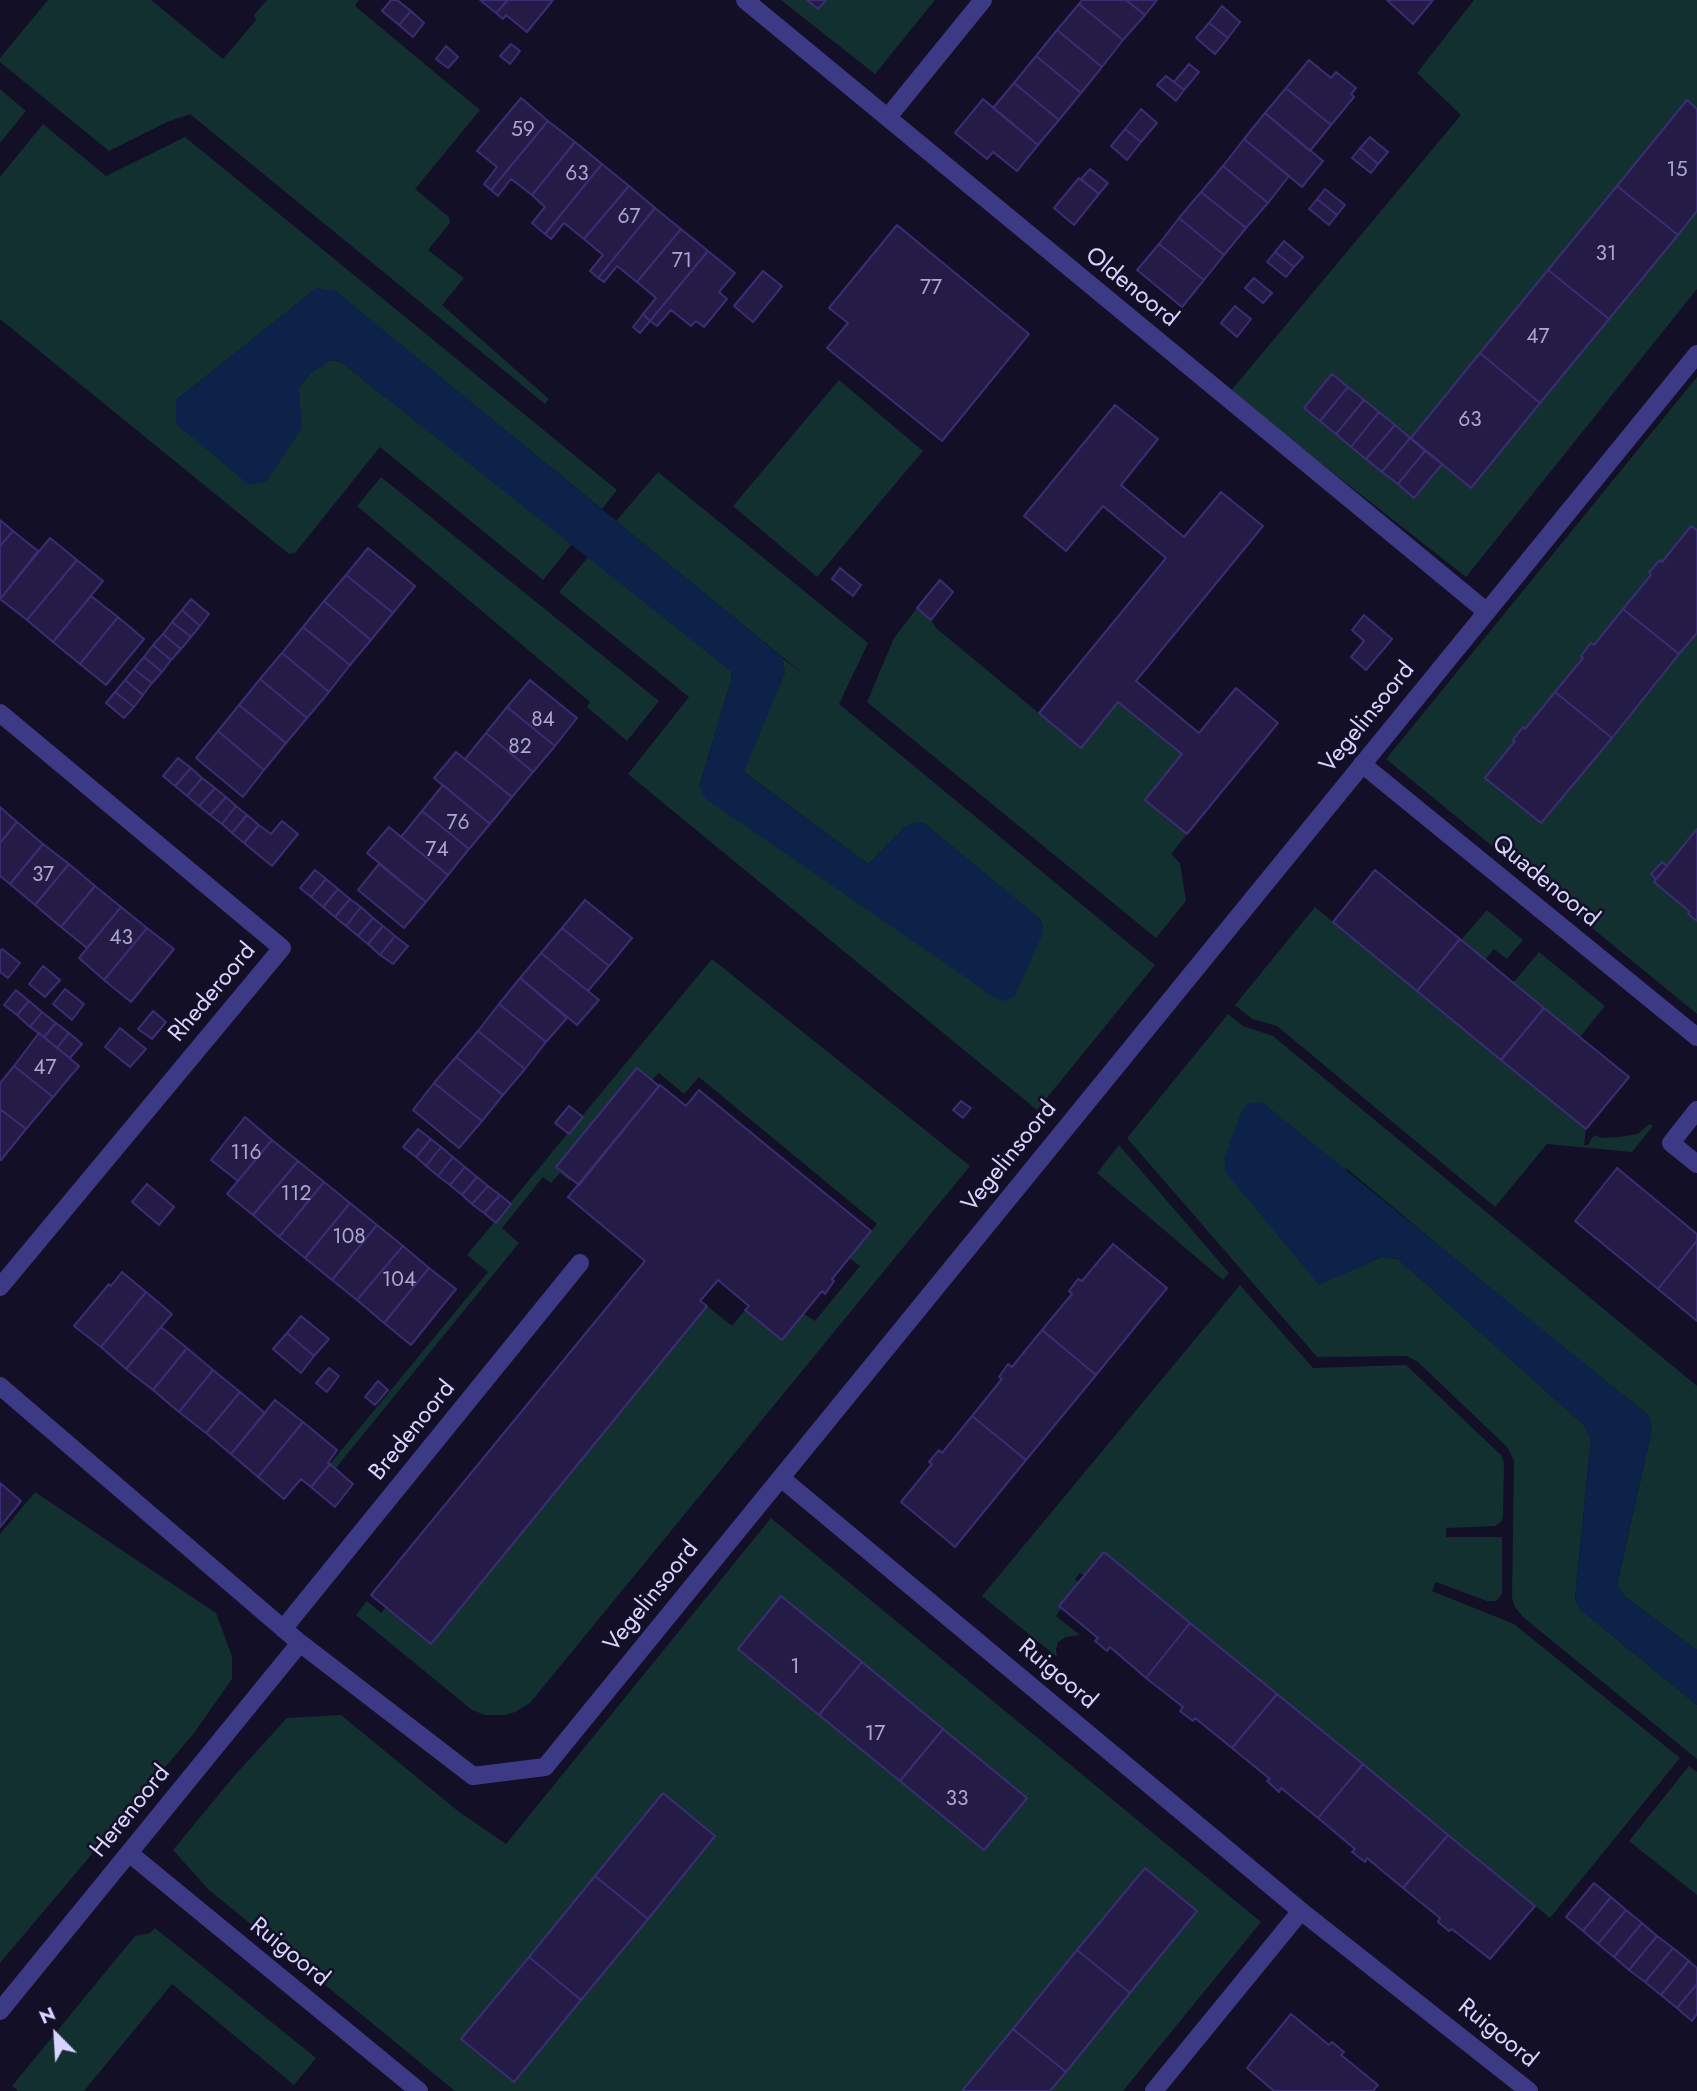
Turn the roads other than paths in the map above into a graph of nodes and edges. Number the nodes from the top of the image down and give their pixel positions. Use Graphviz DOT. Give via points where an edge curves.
graph roads {
  1 [pos="745,0"];
  2 [pos="983,0"];
  3 [pos="888,117"];
  4 [pos="1697,354"];
  5 [pos="1487,612"];
  6 [pos="0,713"];
  7 [pos="1362,764"];
  8 [pos="1697,1037"];
  9 [pos="1697,1110"];
  10 [pos="1697,1164"];
  11 [pos="580,1263"];
  12 [pos="0,1287"];
  13 [pos="0,1386"];
  14 [pos="781,1478"];
  15 [pos="283,1629"];
  16 [pos="300,1643"];
  17 [pos="129,1853"];
  18 [pos="1301,1912"];
  19 [pos="0,2011"];
  20 [pos="419,2091"];
  21 [pos="1154,2091"];
  22 [pos="1529,2091"];
  1 -- 3 [label="street, Oldenoord"];
  2 -- 3 [label="street"];
  3 -- 5 [label="street, Oldenoord"];
  4 -- 5 [label="street, Vegelinsoord"];
  5 -- 7 [label="street, Vegelinsoord"];
  6 -- 12 [label="street, Rhederoord" via="282,948"];
  7 -- 8 [label="street, Quadenoord"];
  7 -- 14 [label="street, Vegelinsoord"];
  9 -- 10 [label="street" via="1671,1143"];
  11 -- 15 [label="street, Bredenoord"];
  13 -- 15 [label="street"];
  14 -- 16 [label="street, Vegelinsoord" via="545,1767 473,1776"];
  14 -- 18 [label="street, Ruigoord"];
  15 -- 16 [label="street"];
  16 -- 17 [label="street, Herenoord"];
  17 -- 19 [label="street, Herenoord"];
  17 -- 20 [label="street, Ruigoord"];
  18 -- 21 [label="street"];
  18 -- 22 [label="street, Ruigoord"];
}
